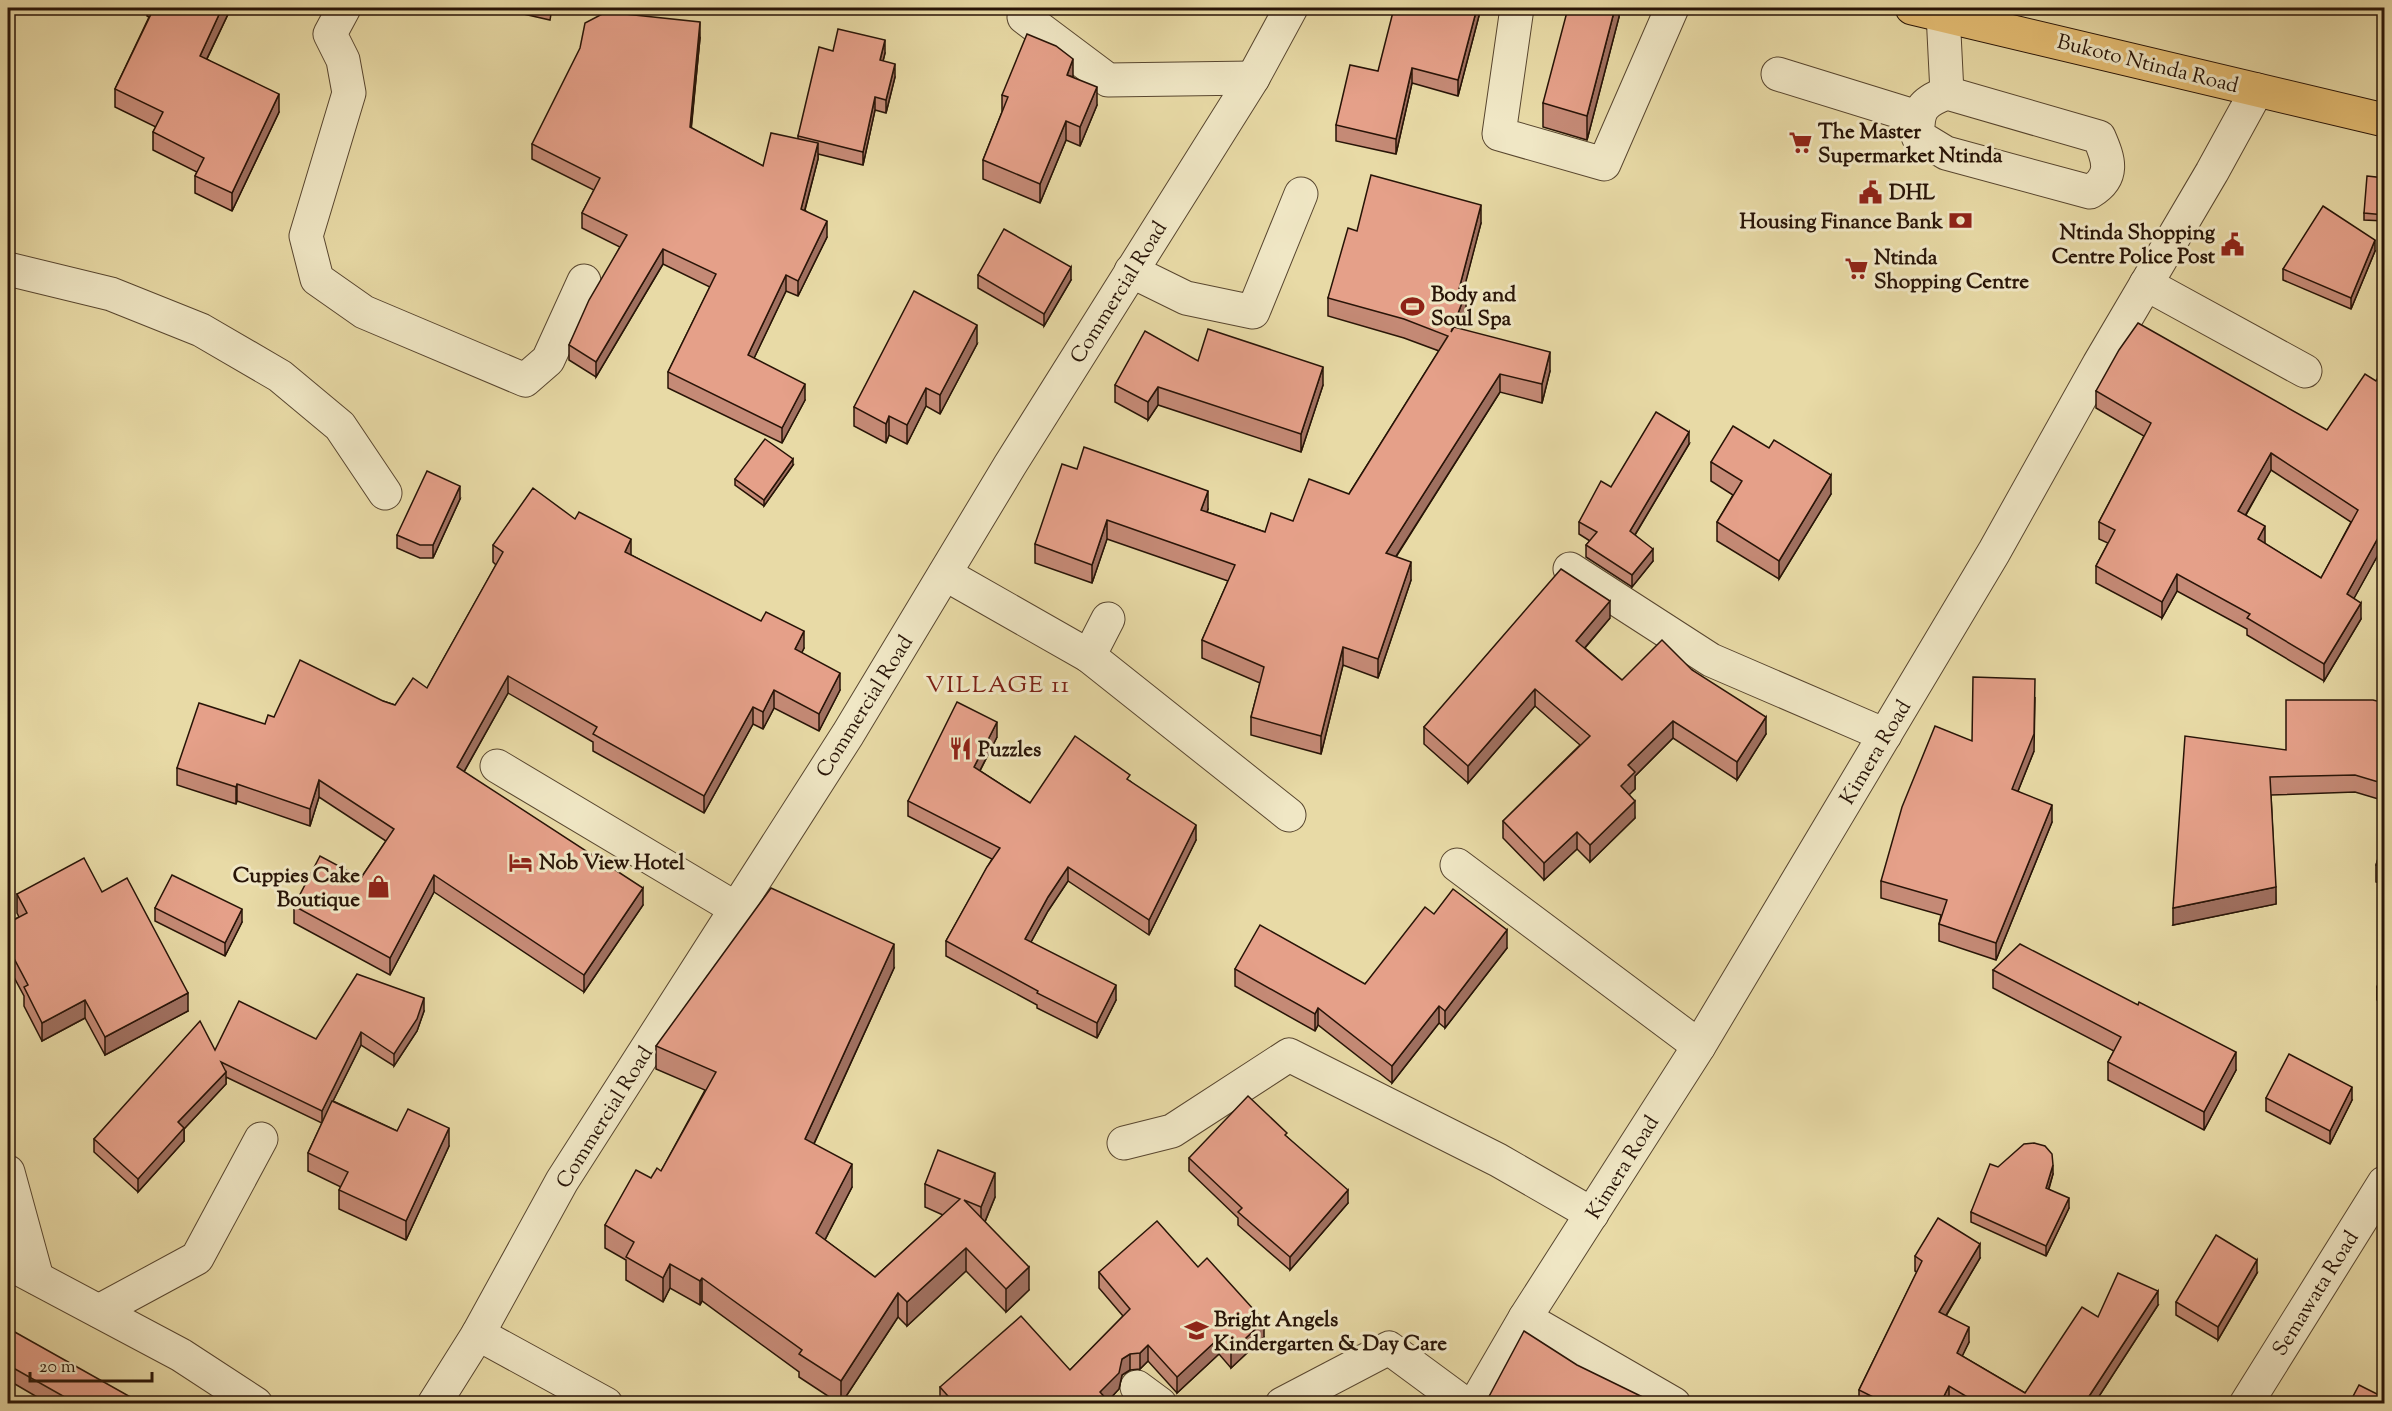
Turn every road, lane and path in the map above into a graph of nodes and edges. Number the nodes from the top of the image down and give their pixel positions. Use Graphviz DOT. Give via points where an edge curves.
graph roads {
  1 [pos="344,8"];
  2 [pos="1291,8"];
  3 [pos="1517,8"];
  4 [pos="1672,8"];
  5 [pos="1927,10"];
  6 [pos="1024,18"];
  7 [pos="1778,74"];
  8 [pos="1253,78"];
  9 [pos="2256,90"];
  10 [pos="1947,93"];
  11 [pos="1917,117"];
  12 [pos="2385,120"];
  13 [pos="1301,194"];
  14 [pos="8,269"];
  15 [pos="1131,271"];
  16 [pos="584,281"];
  17 [pos="2146,284"];
  18 [pos="2305,371"];
  19 [pos="385,493"];
  20 [pos="1570,569"];
  21 [pos="945,574"];
  22 [pos="1108,619"];
  23 [pos="1089,656"];
  24 [pos="1885,735"];
  25 [pos="497,766"];
  26 [pos="1289,816"];
  27 [pos="1457,865"];
  28 [pos="735,908"];
  29 [pos="1699,1046"];
  30 [pos="261,1139"];
  31 [pos="1124,1143"];
  32 [pos="8,1172"];
  33 [pos="2385,1183"];
  34 [pos="1592,1214"];
  35 [pos="8,1263"];
  36 [pos="37,1278"];
  37 [pos="99,1311"];
  38 [pos="1525,1318"];
  39 [pos="478,1334"];
  40 [pos="256,1404"];
  41 [pos="434,1404"];
  42 [pos="606,1404"];
  43 [pos="1282,1404"];
  44 [pos="1465,1404"];
  45 [pos="1475,1404"];
  46 [pos="1674,1404"];
  47 [pos="2246,1404"];
  1 -- 16 [label="street" via="330,34 343,60 348,93 306,236 318,279 364,312 525,380 548,360"];
  2 -- 8 [label="street, Commercial Road"];
  3 -- 4 [label="street" via="1498,134 1604,164"];
  5 -- 9 [label="main road, Bukoto Ntinda Road"];
  5 -- 10 [label="street"];
  6 -- 8 [label="street" via="1108,80"];
  7 -- 11 [label="street"];
  8 -- 15 [label="street, Commercial Road"];
  9 -- 12 [label="main road, Bukoto Ntinda Road"];
  9 -- 17 [label="street, Kimera Road"];
  10 -- 11 [label="street" via="1930,99"];
  10 -- 11 [label="street" via="2099,136 2107,155 2102,185 2090,192 1946,153 1918,136"];
  13 -- 15 [label="street" via="1253,312 1186,298"];
  14 -- 19 [label="street" via="111,294 201,330 280,376 340,426"];
  15 -- 21 [label="street, Commercial Road"];
  17 -- 18 [label="street"];
  17 -- 24 [label="street, Kimera Road"];
  20 -- 24 [label="street" via="1711,660"];
  21 -- 23 [label="street"];
  21 -- 28 [label="street, Commercial Road" via="848,734"];
  22 -- 23 [label="street"];
  23 -- 26 [label="street"];
  24 -- 29 [label="street, Kimera Road"];
  25 -- 28 [label="street"];
  27 -- 29 [label="street"];
  28 -- 39 [label="street, Commercial Road" via="562,1181"];
  29 -- 34 [label="street, Kimera Road"];
  30 -- 37 [label="street" via="197,1258"];
  31 -- 34 [label="street" via="1172,1131 1289,1055 1498,1160"];
  32 -- 36 [label="street"];
  33 -- 47 [label="street, Semawata Road"];
  34 -- 38 [label="street, Kimera Road"];
  35 -- 36 [label="street"];
  36 -- 37 [label="street"];
  37 -- 40 [label="street" via="181,1355"];
  38 -- 45 [label="street, Kimera Road"];
  38 -- 46 [label="street"];
  39 -- 41 [label="street, Commercial Road"];
  39 -- 42 [label="street"];
  43 -- 44 [label="street" via="1389,1348"];
}
